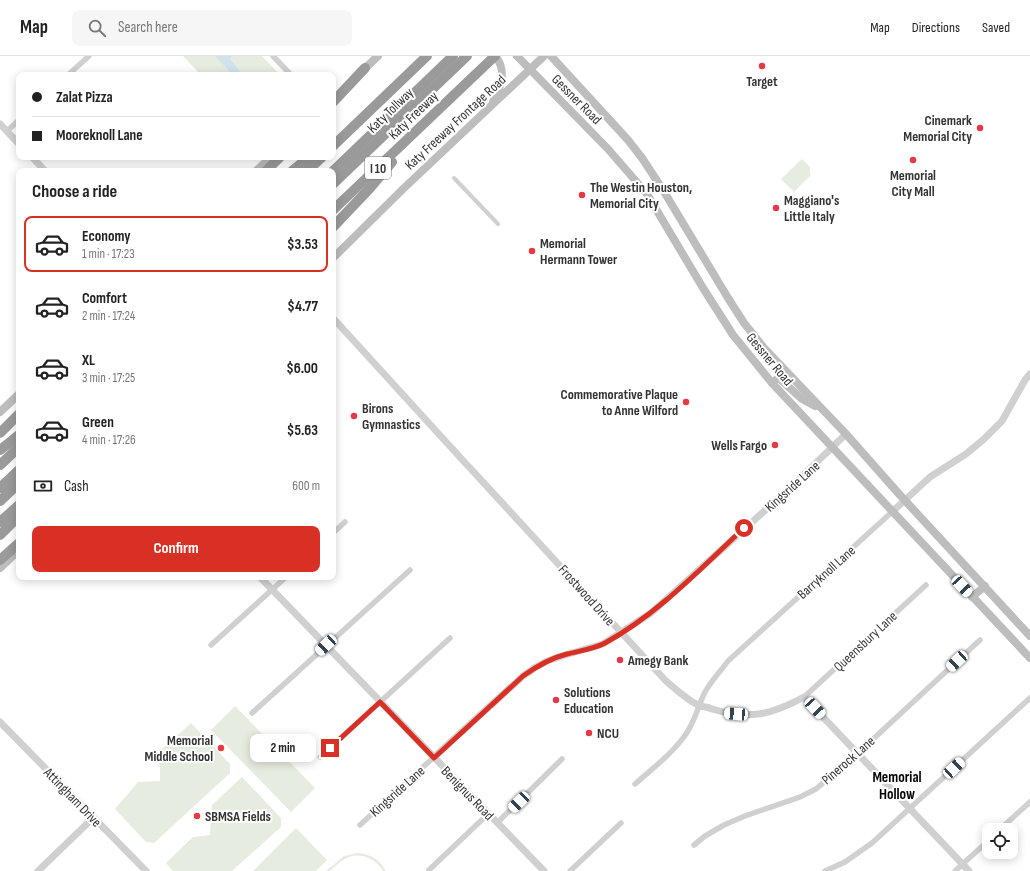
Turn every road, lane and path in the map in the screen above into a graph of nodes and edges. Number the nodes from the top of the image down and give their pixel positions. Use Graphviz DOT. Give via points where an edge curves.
graph roads {
  1 [pos="89,56"];
  2 [pos="273,56"];
  3 [pos="378,56"];
  4 [pos="427,56"];
  5 [pos="467,56"];
  6 [pos="495,56"];
  7 [pos="517,56"];
  8 [pos="544,56"];
  9 [pos="550,56"];
  10 [pos="453,60"];
  11 [pos="365,68"];
  12 [pos="530,70"];
  13 [pos="71,72"];
  14 [pos="288,72"];
  15 [pos="336,95"];
  16 [pos="386,95"];
  17 [pos="336,99"];
  18 [pos="488,109"];
  19 [pos="16,123"];
  20 [pos="0,124"];
  21 [pos="422,126"];
  22 [pos="7,131"];
  23 [pos="336,136"];
  24 [pos="16,141"];
  25 [pos="336,143"];
  26 [pos="35,160"];
  27 [pos="268,160"];
  28 [pos="277,160"];
  29 [pos="305,160"];
  30 [pos="319,160"];
  31 [pos="42,168"];
  32 [pos="259,168"];
  33 [pos="269,168"];
  34 [pos="296,168"];
  35 [pos="310,168"];
  36 [pos="336,168"];
  37 [pos="454,178"];
  38 [pos="336,181"];
  39 [pos="336,207"];
  40 [pos="498,224"];
  41 [pos="336,225"];
  42 [pos="336,255"];
  43 [pos="336,321"];
  44 [pos="1030,374"];
  45 [pos="772,383"];
  46 [pos="16,397"];
  47 [pos="820,408"];
  48 [pos="0,412"];
  49 [pos="16,418"];
  50 [pos="0,433"];
  51 [pos="846,434"];
  52 [pos="16,437"];
  53 [pos="833,447"];
  54 [pos="0,450"];
  55 [pos="16,450"];
  56 [pos="0,465"];
  57 [pos="16,473"];
  58 [pos="16,486"];
  59 [pos="0,488"];
  60 [pos="905,500"];
  61 [pos="0,501"];
  62 [pos="16,508"];
  63 [pos="893,511"];
  64 [pos="16,519"];
  65 [pos="0,522"];
  66 [pos="345,522"];
  67 [pos="336,530"];
  68 [pos="0,535"];
  69 [pos="16,546"];
  70 [pos="16,553"];
  71 [pos="0,560"];
  72 [pos="0,568"];
  73 [pos="410,570"];
  74 [pos="263,580"];
  75 [pos="283,580"];
  76 [pos="926,584"];
  77 [pos="984,586"];
  78 [pos="272,590"];
  79 [pos="972,597"];
  80 [pos="622,633"];
  81 [pos="1030,636"];
  82 [pos="450,638"];
  83 [pos="980,640"];
  84 [pos="211,645"];
  85 [pos="326,645"];
  86 [pos="1030,658"];
  87 [pos="804,697"];
  88 [pos="1030,698"];
  89 [pos="380,702"];
  90 [pos="700,706"];
  91 [pos="252,713"];
  92 [pos="0,722"];
  93 [pos="857,754"];
  94 [pos="320,757"];
  95 [pos="434,758"];
  96 [pos="562,759"];
  97 [pos="635,784"];
  98 [pos="1030,802"];
  99 [pos="910,809"];
  100 [pos="488,814"];
  101 [pos="93,818"];
  102 [pos="497,823"];
  103 [pos="622,823"];
  104 [pos="1008,823"];
  105 [pos="360,825"];
  106 [pos="694,845"];
  107 [pos="982,846"];
  108 [pos="962,864"];
  109 [pos="429,870"];
  110 [pos="540,870"];
  111 [pos="38,871"];
  112 [pos="146,871"];
  113 [pos="570,871"];
  114 [pos="825,871"];
  115 [pos="955,871"];
  116 [pos="969,871"];
  1 -- 13 [label="street"];
  2 -- 14 [label="street"];
  3 -- 11 [label="main road"];
  4 -- 16 [label="highway"];
  5 -- 10 [label="highway, Katy Tollway"];
  6 -- 18 [label="main road" via="499,60 502,79 497,95"];
  6 -- 21 [label="highway, Katy Freeway / I 10"];
  7 -- 12 [label="main road, Gessner Road"];
  8 -- 12 [label="main road, Katy Freeway Frontage Road"];
  9 -- 47 [label="main road, Gessner Road" via="628,140 663,190 744,323"];
  10 -- 36 [label="highway, Katy Tollway"];
  10 -- 38 [label="highway, Katy Tollway"];
  11 -- 15 [label="main road"];
  11 -- 17 [label="highway"];
  12 -- 18 [label="main road, Katy Freeway Frontage Road"];
  12 -- 45 [label="main road, Gessner Road" via="608,149 647,194 733,335"];
  16 -- 23 [label="highway"];
  16 -- 25 [label="highway"];
  18 -- 42 [label="main road, Katy Freeway Frontage Road"];
  19 -- 22 [label="street"];
  20 -- 22 [label="street"];
  21 -- 39 [label="highway, Katy Freeway / I 10"];
  21 -- 41 [label="highway"];
  22 -- 24 [label="street"];
  26 -- 31 [label="street"];
  27 -- 32 [label="main road"];
  28 -- 33 [label="highway"];
  29 -- 34 [label="highway"];
  30 -- 35 [label="highway"];
  37 -- 40 [label="street"];
  43 -- 80 [label="street, Frostwood Drive"];
  44 -- 60 [label="street, Barryknoll Lane" via="1002,421 966,454 930,477"];
  45 -- 47 [label="main road" via="780,379 802,399"];
  45 -- 53 [label="main road, Gessner Road"];
  46 -- 48 [label="main road"];
  47 -- 51 [label="main road, Gessner Road"];
  49 -- 50 [label="highway"];
  51 -- 53 [label="street, Kingsride Lane"];
  51 -- 60 [label="main road, Gessner Road"];
  52 -- 54 [label="highway"];
  53 -- 63 [label="main road, Gessner Road"];
  53 -- 80 [label="street, Kingsride Lane" via="663,603"];
  55 -- 56 [label="highway"];
  57 -- 59 [label="highway"];
  58 -- 61 [label="highway"];
  60 -- 63 [label="street, Barryknoll Lane"];
  60 -- 77 [label="main road, Gessner Road"];
  62 -- 65 [label="highway"];
  63 -- 79 [label="main road, Gessner Road"];
  63 -- 90 [label="street, Barryknoll Lane" via="728,661 715,677"];
  64 -- 68 [label="highway"];
  66 -- 67 [label="street"];
  69 -- 71 [label="highway"];
  70 -- 72 [label="main road"];
  73 -- 85 [label="street"];
  74 -- 78 [label="street, Benignus Road"];
  75 -- 78 [label="street"];
  76 -- 87 [label="street, Queensbury Lane"];
  77 -- 79 [label="main road"];
  77 -- 81 [label="main road, Gessner Road"];
  78 -- 84 [label="street"];
  78 -- 85 [label="street, Benignus Road"];
  79 -- 86 [label="main road, Gessner Road"];
  80 -- 90 [label="street, Frostwood Drive" via="665,680"];
  80 -- 95 [label="street, Kingsride Lane" via="603,644 536,666"];
  82 -- 89 [label="street"];
  83 -- 93 [label="street, Pinerock Lane"];
  85 -- 89 [label="street, Benignus Road"];
  85 -- 91 [label="street"];
  87 -- 90 [label="street, Frostwood Drive" via="775,711 759,714 728,714"];
  87 -- 93 [label="street"];
  88 -- 99 [label="street"];
  89 -- 94 [label="street"];
  89 -- 95 [label="street, Benignus Road"];
  90 -- 97 [label="street, Barryknoll Lane" via="686,735"];
  92 -- 101 [label="street, Attingham Drive"];
  93 -- 99 [label="street"];
  93 -- 106 [label="street, Pinerock Lane" via="816,789 724,825"];
  95 -- 100 [label="street, Benignus Road"];
  95 -- 105 [label="street, Kingsride Lane"];
  96 -- 102 [label="street"];
  98 -- 104 [label="street"];
  99 -- 108 [label="street"];
  99 -- 114 [label="street" via="859,854"];
  100 -- 102 [label="street, Benignus Road"];
  100 -- 109 [label="street"];
  101 -- 111 [label="street"];
  101 -- 112 [label="street, Attingham Drive"];
  102 -- 110 [label="street, Benignus Road"];
  103 -- 113 [label="street"];
  107 -- 108 [label="street"];
  108 -- 115 [label="street"];
  108 -- 116 [label="street"];
}
